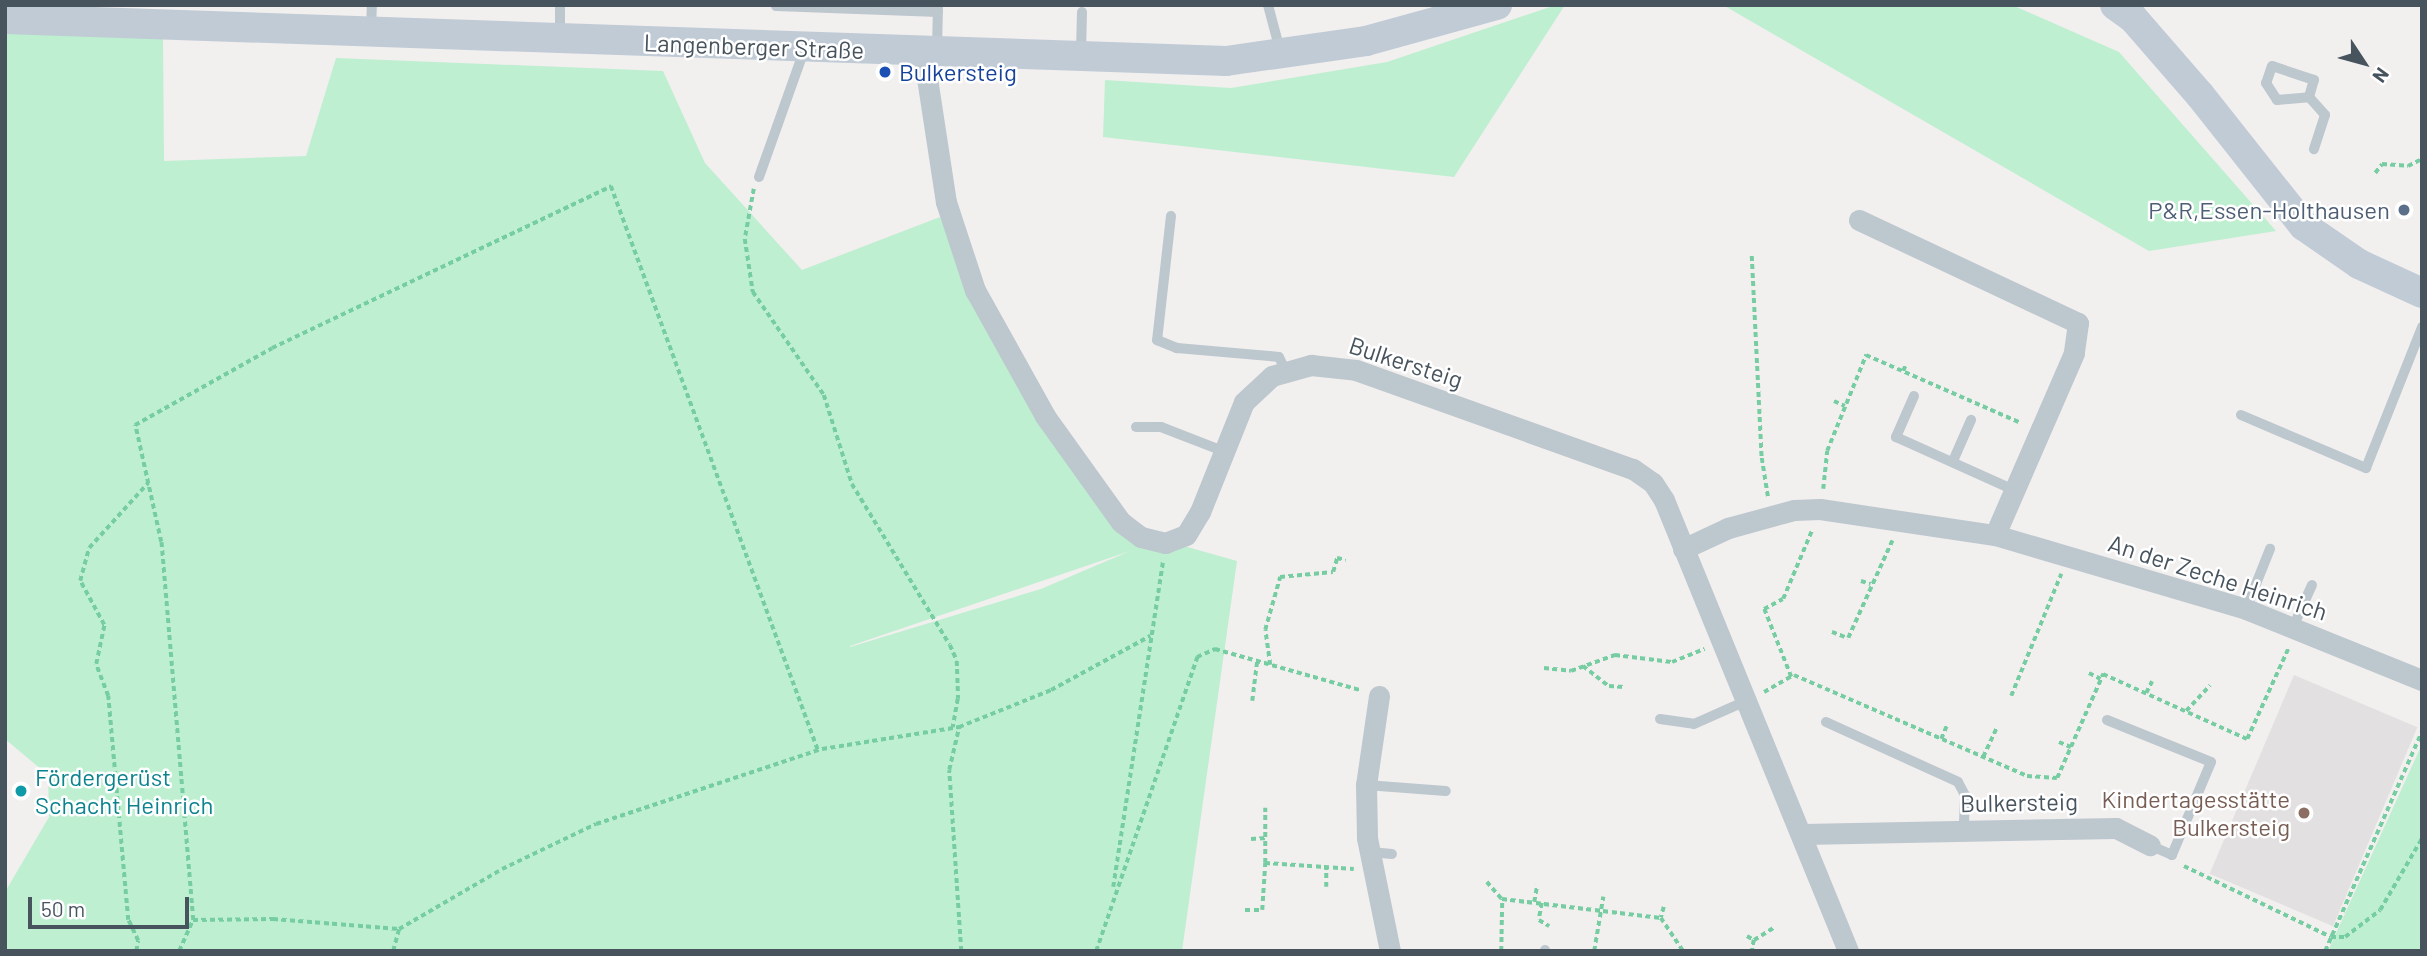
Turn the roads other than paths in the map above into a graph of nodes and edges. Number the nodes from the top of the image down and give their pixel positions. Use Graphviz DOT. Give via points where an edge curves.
graph roads {
  1 [pos="560,5"];
  2 [pos="1268,5"];
  3 [pos="1497,5"];
  4 [pos="2115,5"];
  5 [pos="776,6"];
  6 [pos="938,9"];
  7 [pos="1082,12"];
  8 [pos="371,18"];
  9 [pos="5,19"];
  10 [pos="560,38"];
  11 [pos="805,48"];
  12 [pos="930,52"];
  13 [pos="1282,53"];
  14 [pos="1080,56"];
  15 [pos="2309,97"];
  16 [pos="2314,149"];
  17 [pos="759,177"];
  18 [pos="1171,216"];
  19 [pos="1859,220"];
  20 [pos="2422,293"];
  21 [pos="2422,327"];
  22 [pos="1285,370"];
  23 [pos="1914,396"];
  24 [pos="2241,415"];
  25 [pos="1971,420"];
  26 [pos="1136,427"];
  27 [pos="1223,451"];
  28 [pos="1953,461"];
  29 [pos="2014,490"];
  30 [pos="1995,535"];
  31 [pos="1683,549"];
  32 [pos="2270,549"];
  33 [pos="2312,585"];
  34 [pos="2246,609"];
  35 [pos="2295,627"];
  36 [pos="2422,680"];
  37 [pos="1379,696"];
  38 [pos="1746,701"];
  39 [pos="1660,719"];
  40 [pos="2107,720"];
  41 [pos="1826,722"];
  42 [pos="1366,785"];
  43 [pos="1446,791"];
  44 [pos="1964,829"];
  45 [pos="1803,834"];
  46 [pos="2150,845"];
  47 [pos="1392,854"];
  48 [pos="1372,861"];
  49 [pos="1390,951"];
  50 [pos="1848,951"];
  1 -- 10 [label="lane"];
  2 -- 13 [label="lane"];
  3 -- 13 [label="main road, Langenberger Straße" via="1366,41"];
  4 -- 20 [label="main road" via="2133,18 2200,94 2304,226 2359,264"];
  5 -- 6 [label="lane"];
  6 -- 12 [label="lane"];
  7 -- 14 [label="lane"];
  8 -- 9 [label="main road, Langenberger Straße"];
  8 -- 10 [label="main road, Langenberger Straße"];
  10 -- 11 [label="main road, Langenberger Straße"];
  11 -- 12 [label="main road, Langenberger Straße"];
  11 -- 17 [label="lane"];
  12 -- 14 [label="main road, Langenberger Straße"];
  12 -- 27 [label="street, Bulkersteig" via="946,202 975,290 1045,416 1121,522 1141,537 1176,541 1194,526"];
  13 -- 14 [label="main road, Langenberger Straße" via="1226,61"];
  15 -- 15 [label="lane" via="2277,100 2266,83 2272,66 2314,80"];
  15 -- 16 [label="lane" via="2325,115"];
  18 -- 22 [label="lane" via="1157,340 1177,348 1279,357"];
  19 -- 29 [label="street" via="2078,323 2074,353"];
  21 -- 24 [label="lane" via="2366,468"];
  22 -- 27 [label="street, Bulkersteig" via="1256,387 1244,402"];
  22 -- 31 [label="street, Bulkersteig" via="1331,365 1356,370 1633,469 1653,482"];
  23 -- 28 [label="lane" via="1896,437"];
  25 -- 28 [label="lane"];
  26 -- 27 [label="lane" via="1161,427"];
  28 -- 29 [label="lane"];
  29 -- 30 [label="street"];
  30 -- 31 [label="street, An der Zeche Heinrich" via="1820,509 1728,528"];
  30 -- 34 [label="street, An der Zeche Heinrich"];
  31 -- 38 [label="street, Bulkersteig"];
  32 -- 34 [label="lane"];
  33 -- 35 [label="lane"];
  34 -- 35 [label="street, An der Zeche Heinrich"];
  35 -- 36 [label="street, An der Zeche Heinrich"];
  37 -- 42 [label="street"];
  38 -- 39 [label="lane" via="1694,724"];
  38 -- 45 [label="street, Bulkersteig"];
  40 -- 46 [label="lane, Bulkersteig" via="2211,762 2172,855"];
  41 -- 44 [label="lane" via="1958,782 1965,795"];
  42 -- 43 [label="lane"];
  42 -- 48 [label="street"];
  44 -- 45 [label="street, Bulkersteig"];
  44 -- 46 [label="street, Bulkersteig" via="2116,828"];
  45 -- 50 [label="street, Bulkersteig"];
  47 -- 48 [label="lane"];
  48 -- 49 [label="street"];
}
